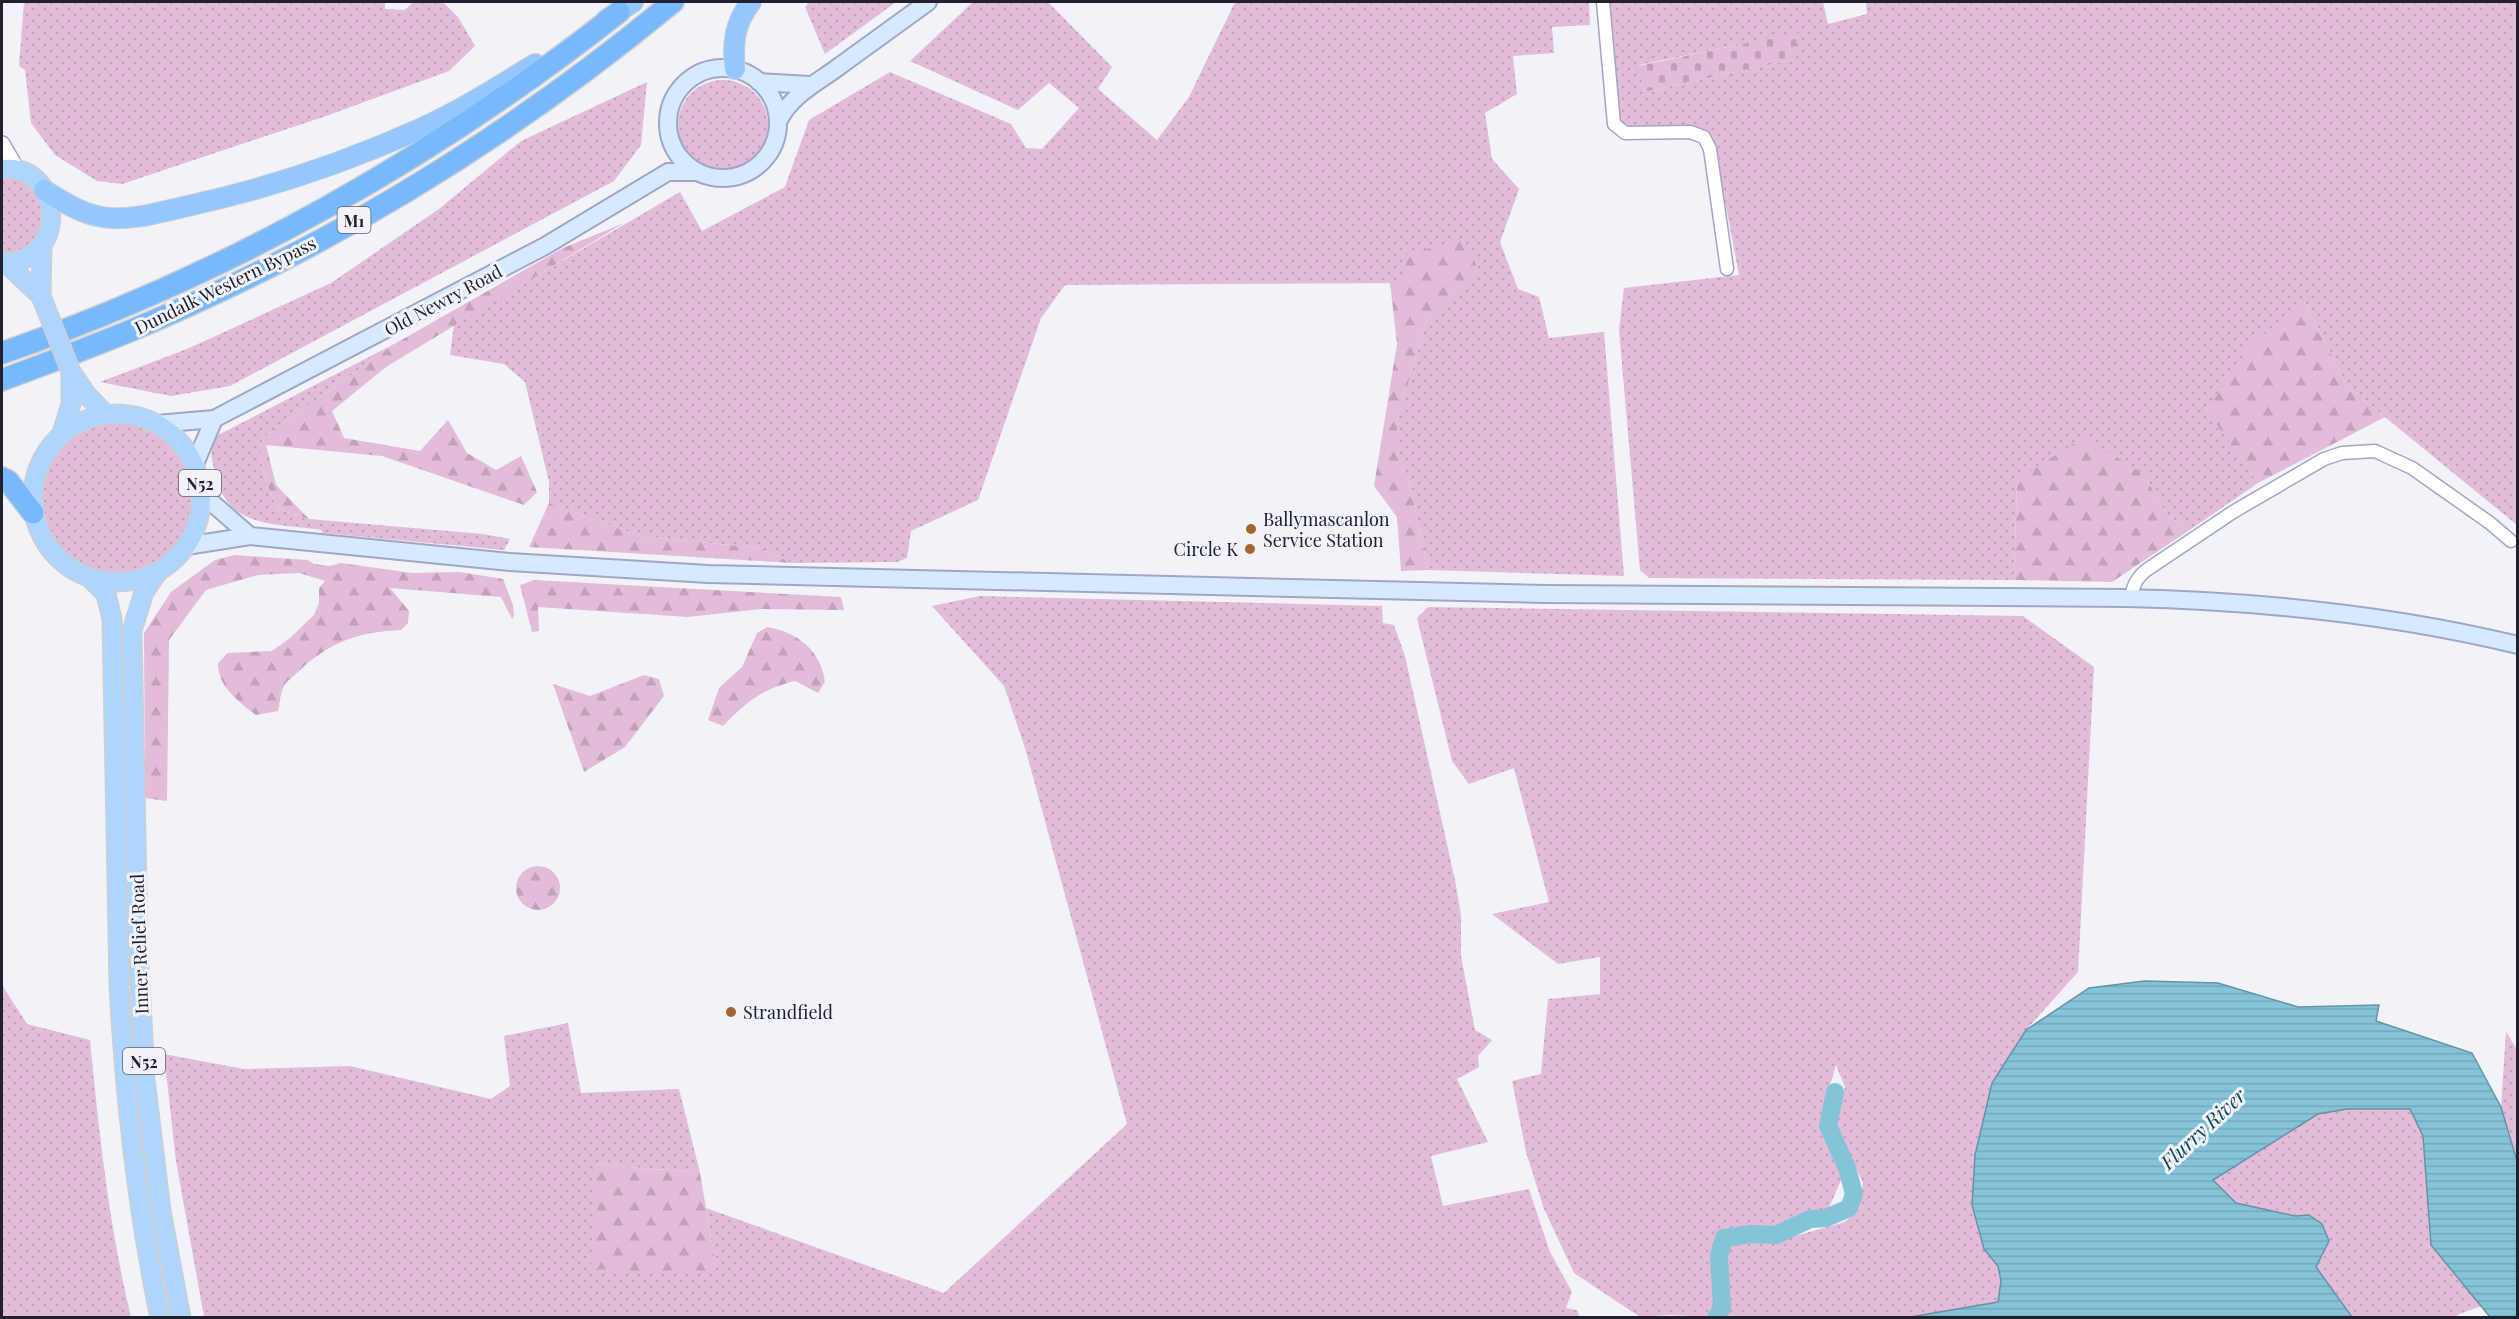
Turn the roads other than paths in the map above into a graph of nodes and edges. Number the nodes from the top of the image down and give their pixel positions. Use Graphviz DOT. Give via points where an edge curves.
graph roads {
  1 [pos="673,2"];
  2 [pos="751,2"];
  3 [pos="928,2"];
  4 [pos="1603,2"];
  5 [pos="626,7"];
  6 [pos="735,69"];
  7 [pos="759,82"];
  8 [pos="810,85"];
  9 [pos="779,120"];
  10 [pos="2,144"];
  11 [pos="673,147"];
  12 [pos="9,170"];
  13 [pos="668,172"];
  14 [pos="698,172"];
  15 [pos="45,190"];
  16 [pos="42,244"];
  17 [pos="3,262"];
  18 [pos="1727,269"];
  19 [pos="41,296"];
  20 [pos="2,353"];
  21 [pos="71,372"];
  22 [pos="2,380"];
  23 [pos="106,415"];
  24 [pos="213,419"];
  25 [pos="157,424"];
  26 [pos="62,433"];
  27 [pos="194,466"];
  28 [pos="2,478"];
  29 [pos="202,494"];
  30 [pos="33,513"];
  31 [pos="250,536"];
  32 [pos="2511,541"];
  33 [pos="186,546"];
  34 [pos="157,573"];
  35 [pos="90,578"];
  36 [pos="2131,598"];
  37 [pos="2517,645"];
  38 [pos="160,1317"];
  39 [pos="181,1317"];
  1 -- 22 [label="highway, Dundalk Western Bypass / M1" via="544,101 357,219 138,328"];
  2 -- 6 [label="highway" via="736,28"];
  3 -- 8 [label="main road"];
  4 -- 18 [label="street" via="1614,124 1624,133 1690,132 1704,137 1710,148"];
  5 -- 15 [label="highway" via="494,89 422,128 323,169 240,195 121,217 77,210"];
  5 -- 20 [label="highway, Dundalk Western Bypass / M1" via="452,133 298,223 127,304"];
  6 -- 7 [label="main road"];
  6 -- 11 [label="main road" via="717,68 700,73 680,89 669,112 668,130"];
  7 -- 8 [label="main road"];
  7 -- 9 [label="main road" via="775,102"];
  8 -- 9 [label="main road"];
  9 -- 14 [label="main road" via="768,156 754,170 736,177 717,178"];
  10 -- 12 [label="street"];
  11 -- 13 [label="main road"];
  11 -- 14 [label="main road"];
  12 -- 15 [label="main road" via="35,180"];
  13 -- 14 [label="main road"];
  13 -- 24 [label="main road, Old Newry Road" via="524,257"];
  15 -- 16 [label="main road, N52" via="52,217"];
  16 -- 17 [label="main road, N52" via="24,258"];
  16 -- 19 [label="main road, N52"];
  17 -- 19 [label="main road, N52"];
  19 -- 21 [label="main road, N52, bridge"];
  21 -- 23 [label="main road, N52"];
  21 -- 26 [label="main road, N52" via="71,404"];
  23 -- 25 [label="main road, N52" via="118,413"];
  23 -- 26 [label="main road, N52" via="88,418"];
  24 -- 25 [label="main road, Old Newry Road"];
  24 -- 27 [label="main road"];
  25 -- 27 [label="main road, N52" via="179,440"];
  26 -- 30 [label="main road, N52" via="38,467 33,485"];
  27 -- 29 [label="main road, N52"];
  28 -- 30 [label="highway"];
  29 -- 31 [label="main road"];
  29 -- 33 [label="main road, N52" via="197,525"];
  30 -- 35 [label="main road, N52" via="44,541 62,563"];
  31 -- 33 [label="main road"];
  31 -- 36 [label="main road" via="520,563 708,574 1578,595"];
  32 -- 36 [label="street" via="2412,468 2376,451 2342,453 2233,512 2148,569 2133,586"];
  33 -- 34 [label="main road, N52"];
  34 -- 35 [label="main road, N52" via="130,582"];
  34 -- 39 [label="main road, Inner Relief Road / N52" via="144,592 132,631 138,946 145,1079 156,1173"];
  35 -- 38 [label="main road, Inner Relief Road / N52" via="106,594 112,619 122,1046 136,1182"];
  36 -- 37 [label="main road" via="2307,609 2436,628"];
}
